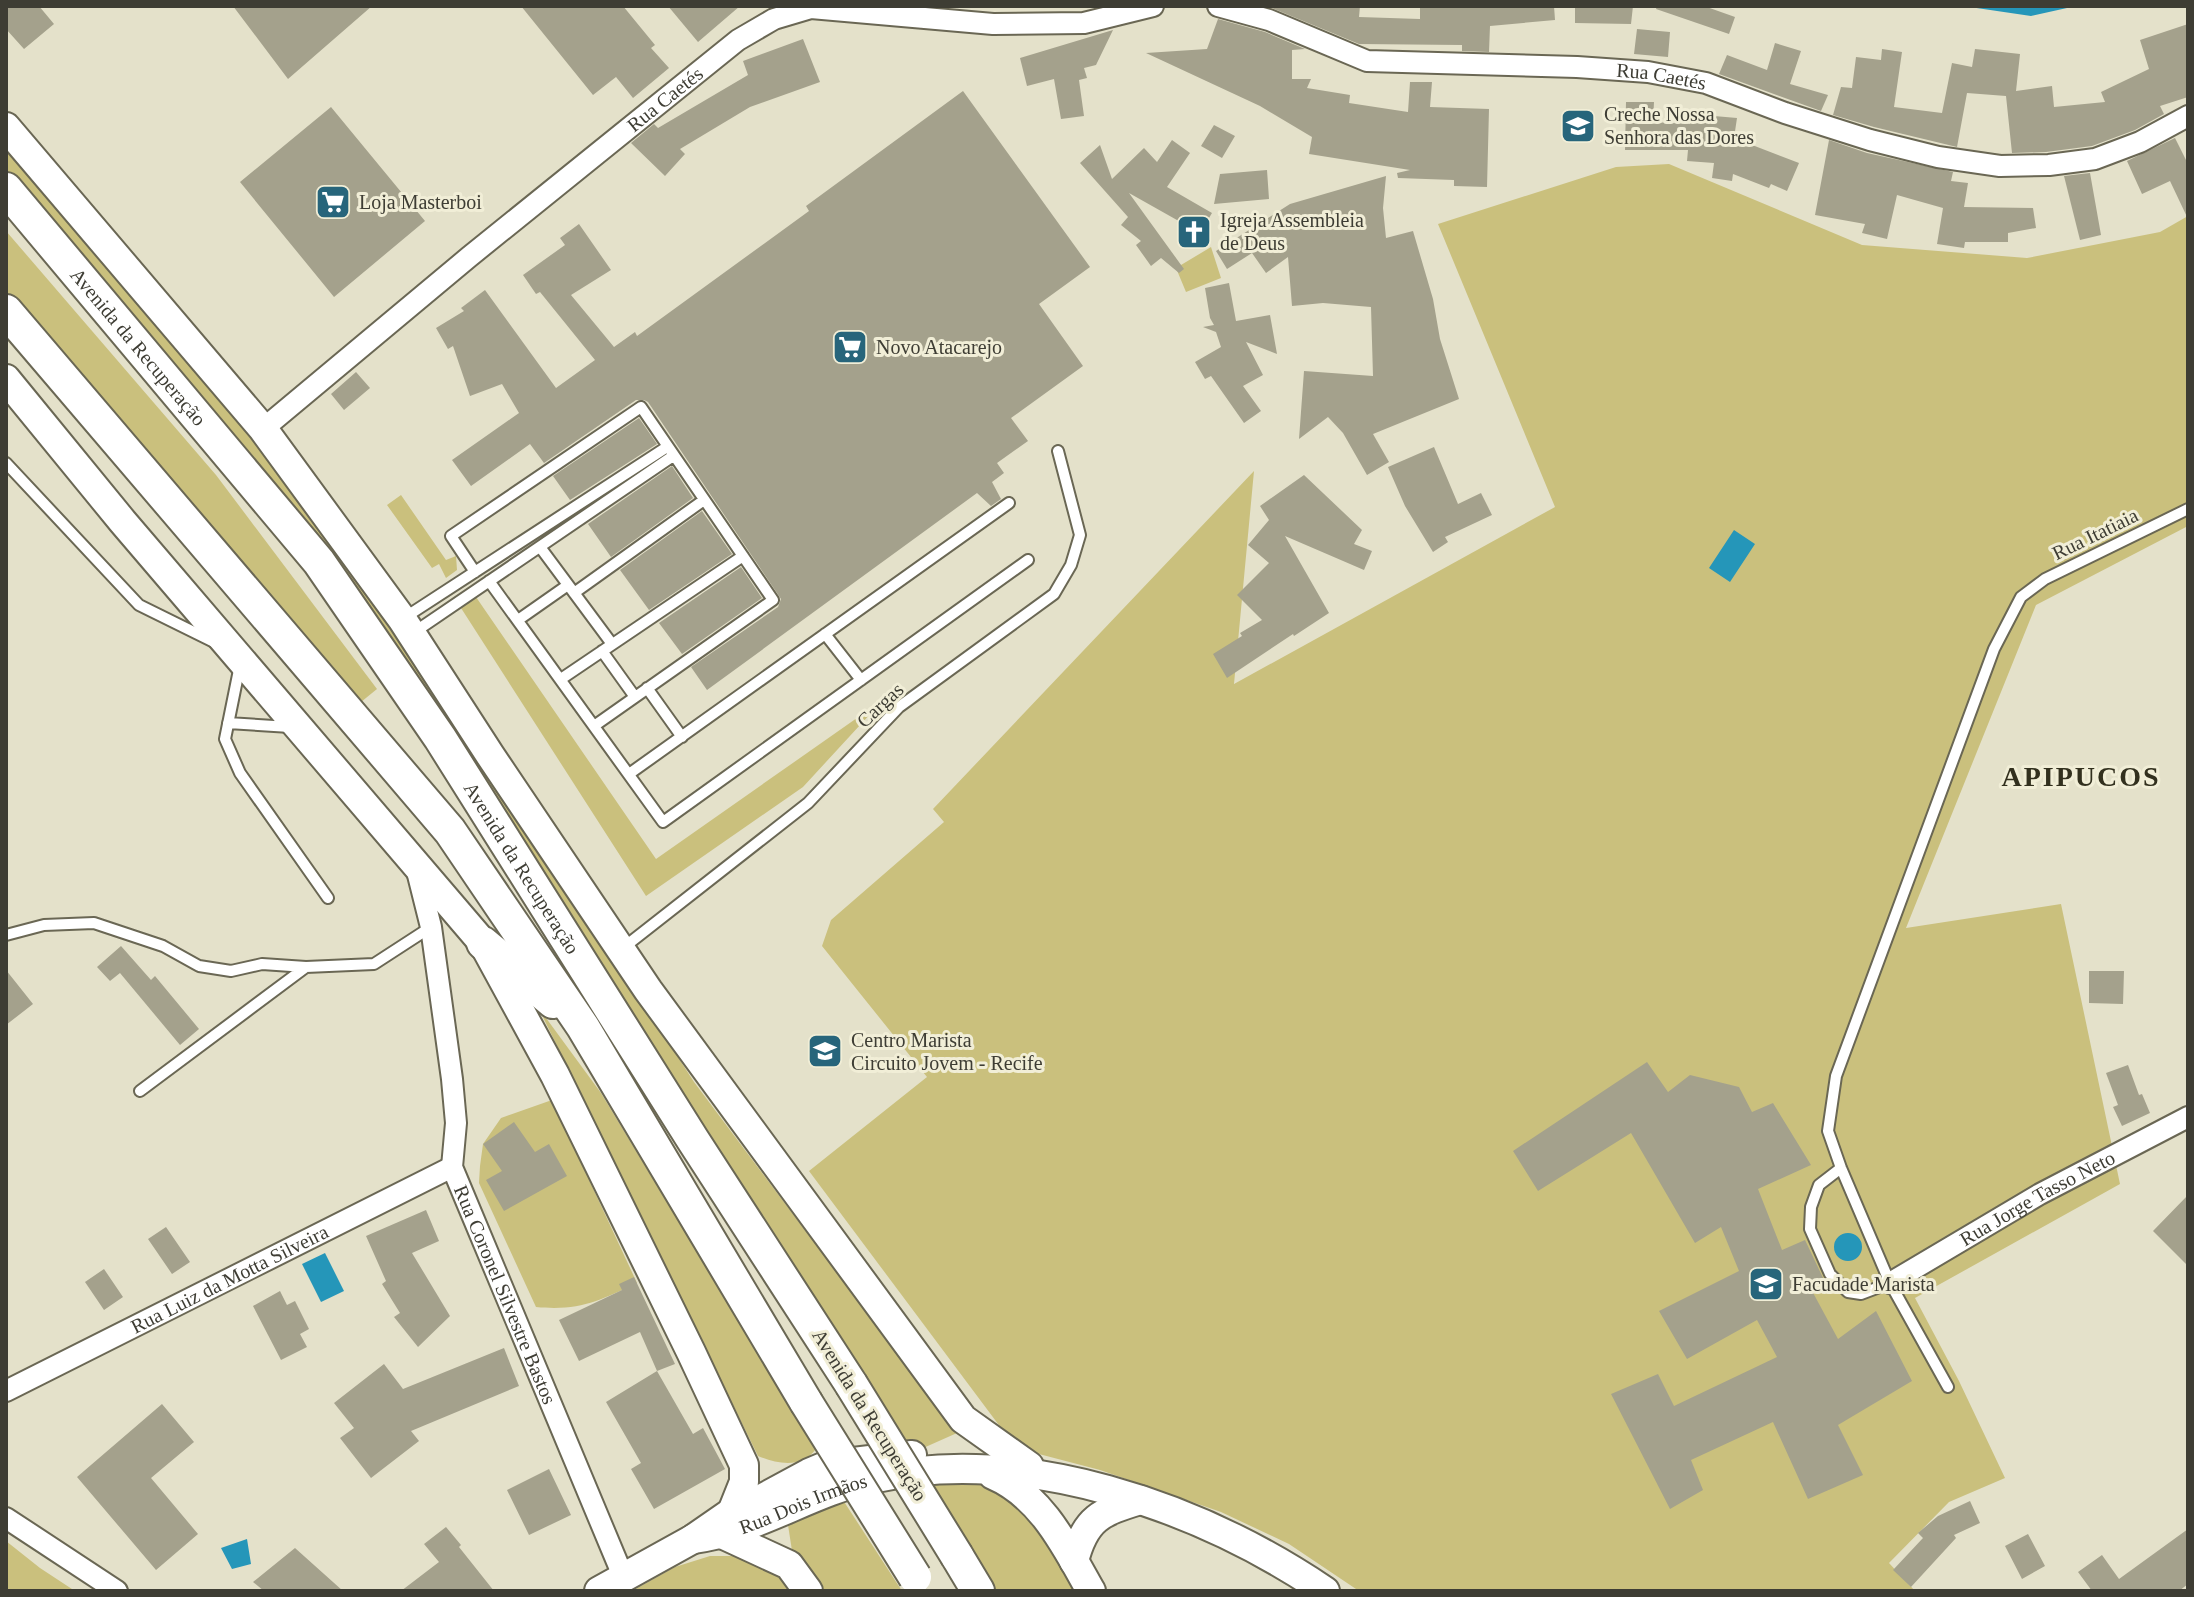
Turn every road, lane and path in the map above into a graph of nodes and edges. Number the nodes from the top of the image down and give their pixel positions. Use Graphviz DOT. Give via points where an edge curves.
graph roads {
  1 [pos="1153,6"];
  2 [pos="1218,6"];
  3 [pos="2188,116"];
  4 [pos="6,127"];
  5 [pos="6,189"];
  6 [pos="6,311"];
  7 [pos="6,379"];
  8 [pos="263,429"];
  9 [pos="670,451"];
  10 [pos="1058,451"];
  11 [pos="6,463"];
  12 [pos="704,500"];
  13 [pos="1009,503"];
  14 [pos="2188,509"];
  15 [pos="540,547"];
  16 [pos="743,556"];
  17 [pos="1028,560"];
  18 [pos="475,572"];
  19 [pos="489,581"];
  20 [pos="571,589"];
  21 [pos="518,620"];
  22 [pos="407,626"];
  23 [pos="825,634"];
  24 [pos="612,644"];
  25 [pos="602,651"];
  26 [pos="237,655"];
  27 [pos="561,679"];
  28 [pos="861,680"];
  29 [pos="647,688"];
  30 [pos="635,697"];
  31 [pos="228,723"];
  32 [pos="594,726"];
  33 [pos="300,728"];
  34 [pos="682,737"];
  35 [pos="629,774"];
  36 [pos="414,860"];
  37 [pos="328,898"];
  38 [pos="431,927"];
  39 [pos="6,935"];
  40 [pos="483,943"];
  41 [pos="622,950"];
  42 [pos="306,967"];
  43 [pos="583,1027"];
  44 [pos="140,1091"];
  45 [pos="2188,1117"];
  46 [pos="452,1167"];
  47 [pos="1841,1168"];
  48 [pos="1890,1283"];
  49 [pos="1948,1387"];
  50 [pos="6,1391"];
  51 [pos="963,1419"];
  52 [pos="944,1455"];
  53 [pos="742,1462"];
  54 [pos="1029,1466"];
  55 [pos="982,1470"];
  56 [pos="1059,1479"];
  57 [pos="789,1482"];
  58 [pos="1141,1500"];
  59 [pos="785,1510"];
  60 [pos="6,1518"];
  61 [pos="728,1524"];
  62 [pos="1074,1561"];
  63 [pos="789,1565"];
  64 [pos="623,1576"];
  65 [pos="920,1584"];
  66 [pos="117,1591"];
  67 [pos="599,1591"];
  68 [pos="808,1591"];
  69 [pos="978,1591"];
  70 [pos="1091,1591"];
  71 [pos="1325,1591"];
  1 -- 8 [label="street, Rua Caetés" via="1084,23 993,24 811,8 774,19 738,40"];
  2 -- 3 [label="street, Rua Caetés" via="1269,20 1367,61 1648,72 1706,83 1870,140 2000,166 2095,159"];
  4 -- 8 [label="main road, Avenida da Recuperação"];
  5 -- 69 [label="highway, Avenida da Recuperação, bridge" via="319,562 440,738"];
  6 -- 43 [label="highway, Avenida da Recuperação" via="450,831"];
  7 -- 26 [label="main road"];
  8 -- 22 [label="main road, Avenida da Recuperação"];
  9 -- 12 [label="lane"];
  9 -- 15 [label="lane"];
  9 -- 18 [label="lane"];
  9 -- 18 [label="lane" via="641,407 451,536"];
  10 -- 41 [label="lane, Cargas" via="1080,535 1054,594 899,707 808,803"];
  11 -- 26 [label="lane" via="139,605"];
  12 -- 16 [label="lane"];
  12 -- 20 [label="lane"];
  13 -- 23 [label="lane"];
  14 -- 47 [label="lane, Rua Itatiaia" via="2045,579 2021,597 1994,649 1836,1076 1828,1131"];
  15 -- 19 [label="lane"];
  15 -- 20 [label="lane"];
  16 -- 24 [label="lane"];
  16 -- 29 [label="lane" via="773,600"];
  17 -- 28 [label="lane"];
  18 -- 22 [label="lane"];
  19 -- 21 [label="lane"];
  19 -- 22 [label="lane"];
  20 -- 21 [label="lane"];
  20 -- 24 [label="lane"];
  21 -- 27 [label="lane"];
  22 -- 41 [label="main road, Avenida da Recuperação"];
  23 -- 28 [label="lane"];
  23 -- 34 [label="lane"];
  24 -- 25 [label="lane"];
  25 -- 27 [label="lane"];
  25 -- 30 [label="lane"];
  26 -- 31 [label="lane"];
  26 -- 33 [label="main road"];
  27 -- 32 [label="lane"];
  28 -- 35 [label="lane" via="663,822"];
  29 -- 30 [label="lane"];
  29 -- 34 [label="lane"];
  30 -- 32 [label="lane"];
  31 -- 33 [label="lane"];
  31 -- 37 [label="lane" via="225,739 240,773"];
  32 -- 35 [label="lane"];
  33 -- 36 [label="main road"];
  34 -- 35 [label="lane"];
  36 -- 38 [label="street, Rua Coronel Silvestre Bastos"];
  36 -- 40 [label="main road"];
  38 -- 42 [label="lane" via="374,964"];
  38 -- 46 [label="street, Rua Coronel Silvestre Bastos" via="456,1123"];
  39 -- 42 [label="lane" via="44,925 94,923 163,946 199,966 231,971 262,964"];
  40 -- 43 [label="highway"];
  40 -- 53 [label="main road" via="555,1075"];
  41 -- 51 [label="main road, Avenida da Recuperação"];
  42 -- 44 [label="lane"];
  43 -- 65 [label="highway, Avenida da Recuperação, bridge"];
  45 -- 48 [label="street, Rua Jorge Tasso Neto" via="2040,1194"];
  46 -- 50 [label="street, Rua Luiz da Motta Silveira"];
  46 -- 64 [label="street, Rua Coronel Silvestre Bastos"];
  47 -- 48 [label="lane"];
  47 -- 48 [label="lane" via="1819,1185 1810,1229 1830,1274 1848,1292 1861,1294"];
  48 -- 49 [label="lane"];
  51 -- 52 [label="main road" via="966,1447"];
  51 -- 54 [label="main road, Rua Dois Irmãos"];
  52 -- 54 [label="main road, Rua Dois Irmãos"];
  52 -- 57 [label="main road, Rua Dois Irmãos" via="828,1465"];
  53 -- 57 [label="main road, Rua Dois Irmãos" via="755,1472"];
  53 -- 61 [label="main road" via="744,1482"];
  54 -- 56 [label="main road, Rua Dois Irmãos"];
  55 -- 56 [label="main road, Rua Dois Irmãos"];
  55 -- 59 [label="main road, Rua Dois Irmãos" via="945,1468 869,1479"];
  55 -- 62 [label="main road" via="1031,1499"];
  56 -- 58 [label="main road, Rua Dois Irmãos"];
  57 -- 61 [label="main road, Rua Dois Irmãos"];
  58 -- 62 [label="main road" via="1098,1516 1086,1528"];
  58 -- 71 [label="main road, Rua Dois Irmãos" via="1242,1541"];
  59 -- 61 [label="main road, Rua Dois Irmãos"];
  59 -- 63 [label="main road" via="776,1538"];
  60 -- 66 [label="street"];
  61 -- 63 [label="main road"];
  61 -- 64 [label="main road, Rua Dois Irmãos"];
  62 -- 70 [label="main road"];
  63 -- 68 [label="main road"];
  64 -- 67 [label="main road, Rua Dois Irmãos"];
}
